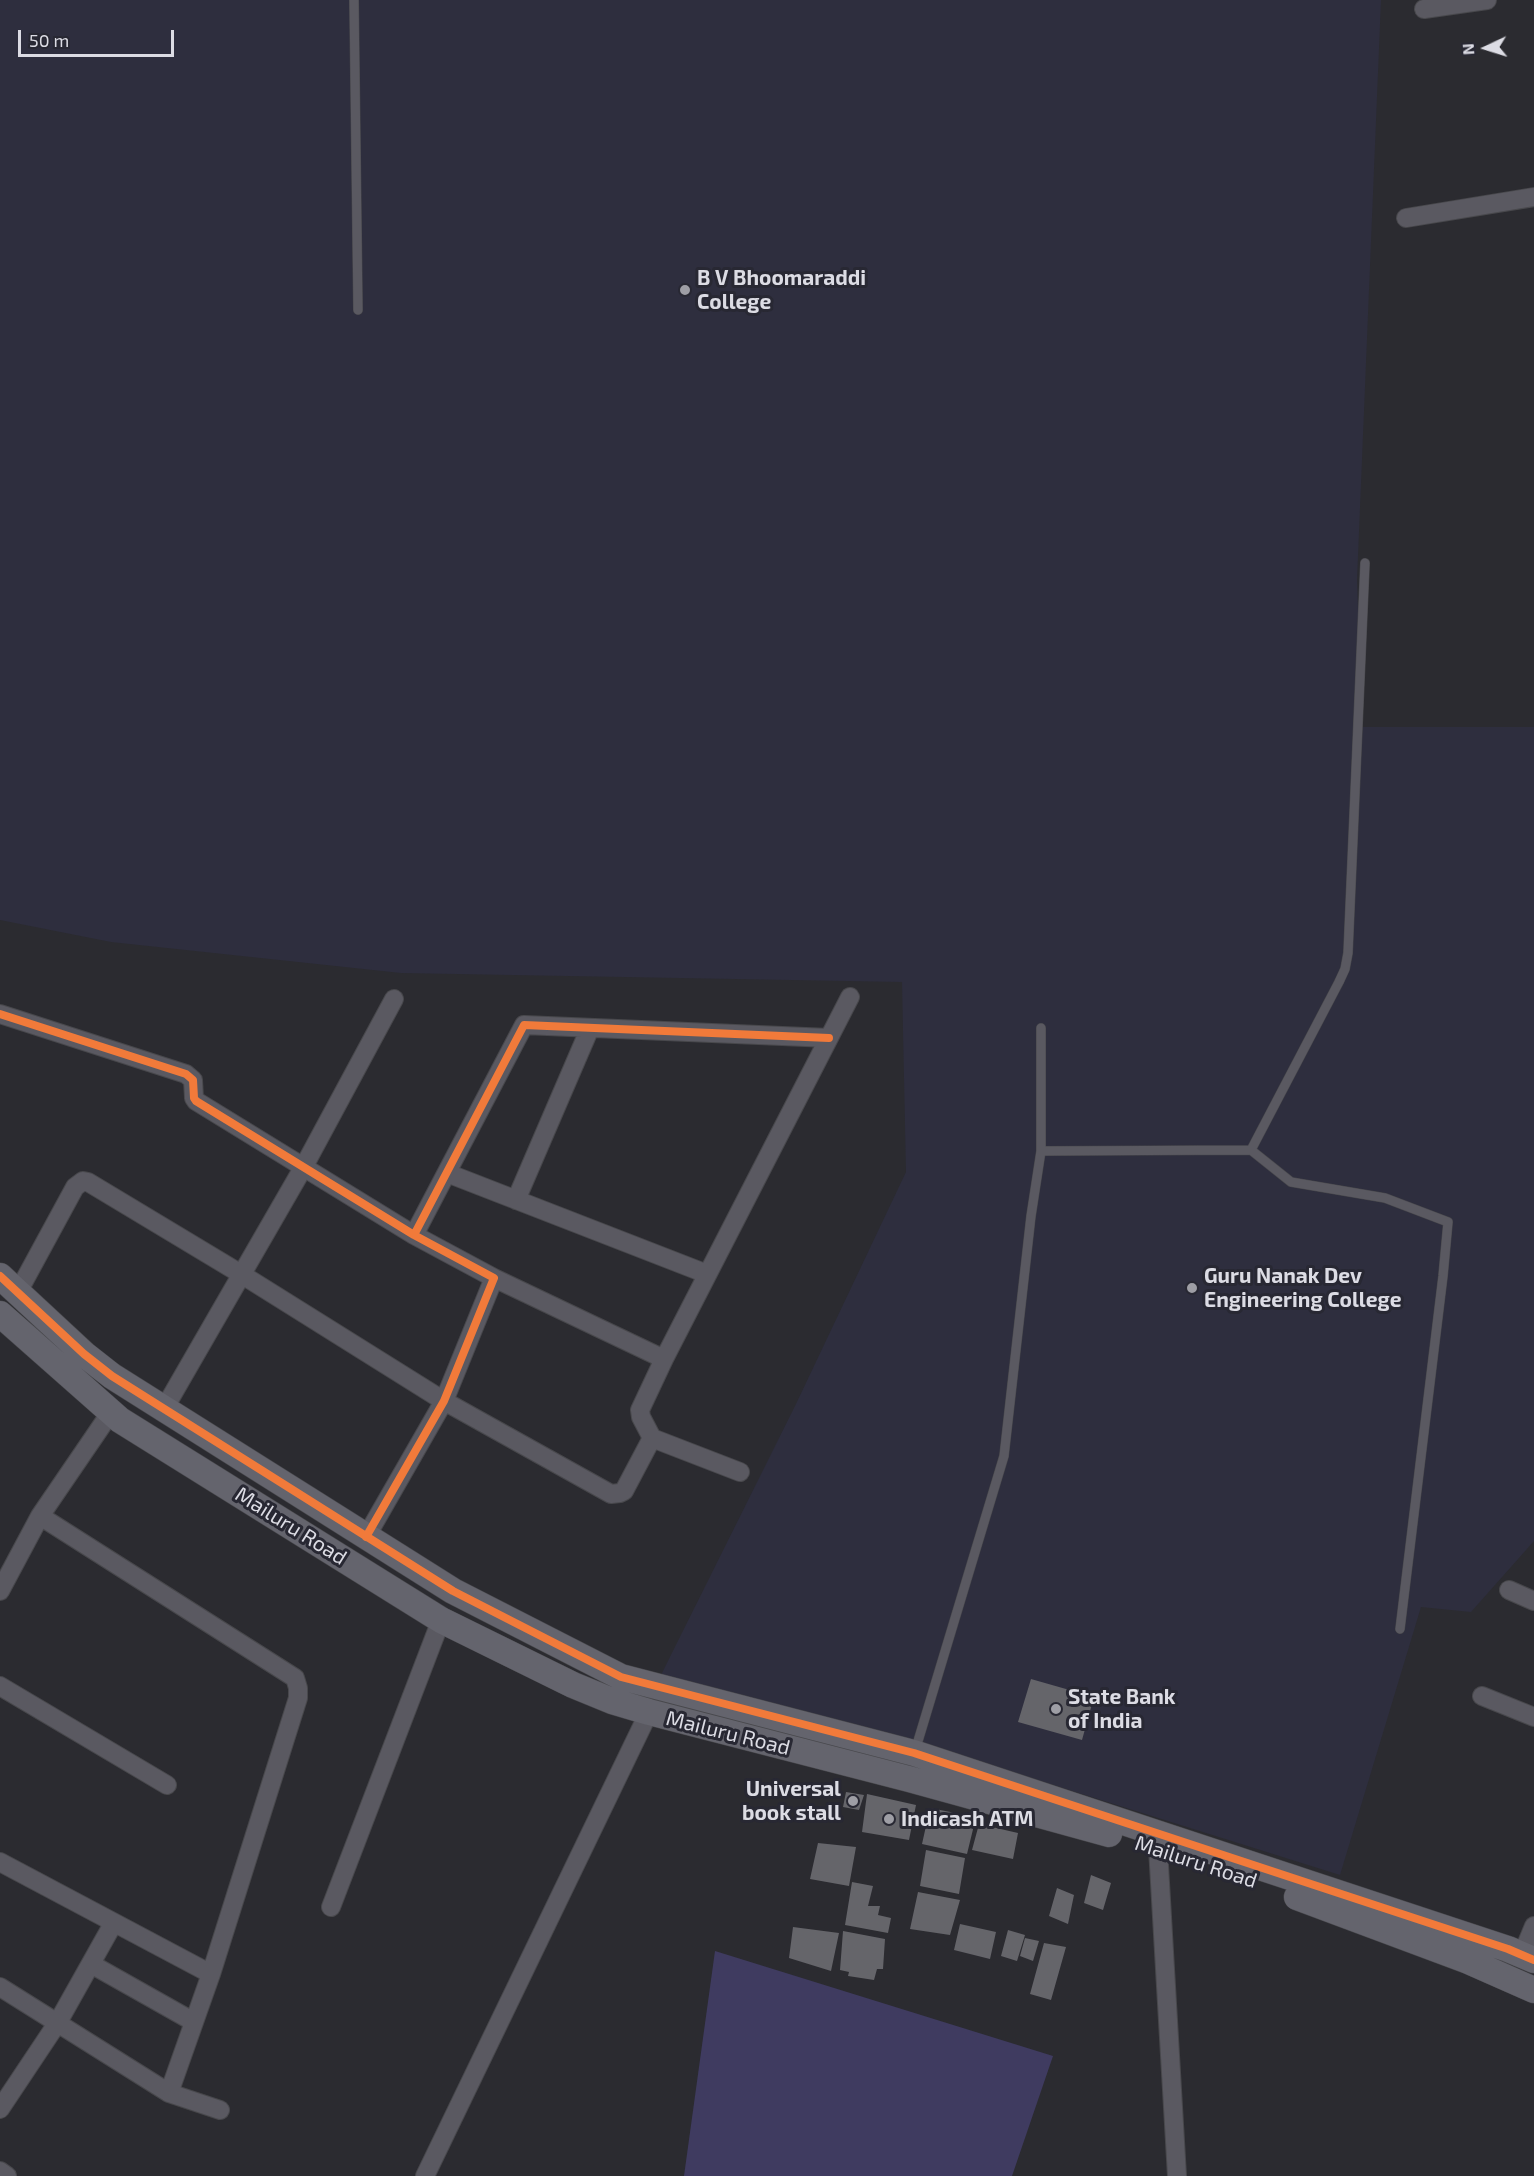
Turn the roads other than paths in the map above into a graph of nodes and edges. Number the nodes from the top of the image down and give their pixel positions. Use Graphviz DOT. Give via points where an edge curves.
graph roads {
  1 [pos="354,0"];
  2 [pos="1487,0"];
  3 [pos="1424,9"];
  4 [pos="1534,197"];
  5 [pos="1406,218"];
  6 [pos="358,310"];
  7 [pos="1365,563"];
  8 [pos="850,997"];
  9 [pos="394,999"];
  10 [pos="0,1014"];
  11 [pos="590,1028"];
  12 [pos="1041,1028"];
  13 [pos="829,1038"];
  14 [pos="1251,1150"];
  15 [pos="1041,1151"];
  16 [pos="303,1168"];
  17 [pos="447,1173"];
  18 [pos="516,1200"];
  19 [pos="414,1235"];
  20 [pos="242,1274"];
  21 [pos="707,1274"];
  22 [pos="494,1278"];
  23 [pos="9,1284"];
  24 [pos="0,1314"];
  25 [pos="664,1359"];
  26 [pos="444,1401"];
  27 [pos="165,1409"];
  28 [pos="111,1412"];
  29 [pos="652,1438"];
  30 [pos="740,1472"];
  31 [pos="40,1516"];
  32 [pos="366,1537"];
  33 [pos="1509,1590"];
  34 [pos="0,1591"];
  35 [pos="1534,1601"];
  36 [pos="441,1620"];
  37 [pos="1400,1629"];
  38 [pos="0,1686"];
  39 [pos="1482,1696"];
  40 [pos="649,1712"];
  41 [pos="1534,1717"];
  42 [pos="914,1753"];
  43 [pos="909,1779"];
  44 [pos="167,1785"];
  45 [pos="1158,1848"];
  46 [pos="0,1862"];
  47 [pos="331,1907"];
  48 [pos="113,1924"];
  49 [pos="1534,1926"];
  50 [pos="1528,1958"];
  51 [pos="91,1964"];
  52 [pos="211,1974"];
  53 [pos="0,1987"];
  54 [pos="1534,1990"];
  55 [pos="58,2022"];
  56 [pos="194,2022"];
  57 [pos="169,2093"];
  58 [pos="2,2103"];
  59 [pos="220,2110"];
  60 [pos="0,2171"];
  61 [pos="7,2176"];
  62 [pos="425,2176"];
  63 [pos="1177,2176"];
  1 -- 6 [label="lane"];
  2 -- 3 [label="street"];
  4 -- 5 [label="street"];
  7 -- 14 [label="lane" via="1345,969"];
  8 -- 13 [label="street"];
  9 -- 16 [label="street"];
  10 -- 16 [label="street" via="186,1074 193,1080 196,1101"];
  11 -- 13 [label="street"];
  11 -- 17 [label="street" via="524,1025"];
  11 -- 18 [label="street"];
  12 -- 15 [label="lane"];
  13 -- 21 [label="street"];
  14 -- 15 [label="lane"];
  14 -- 37 [label="lane" via="1291,1182 1385,1198 1448,1222"];
  15 -- 42 [label="lane" via="1004,1456"];
  16 -- 19 [label="street"];
  16 -- 20 [label="street"];
  17 -- 18 [label="street"];
  17 -- 19 [label="street"];
  18 -- 21 [label="street"];
  19 -- 22 [label="street"];
  20 -- 23 [label="street" via="83,1181"];
  20 -- 26 [label="street"];
  20 -- 27 [label="street"];
  21 -- 25 [label="street"];
  22 -- 25 [label="street"];
  22 -- 26 [label="street"];
  23 -- 27 [label="street" via="97,1366"];
  24 -- 28 [label="street, Mailuru Road"];
  25 -- 29 [label="street" via="640,1410"];
  26 -- 29 [label="street" via="611,1494 624,1491"];
  26 -- 32 [label="street"];
  27 -- 32 [label="street"];
  28 -- 31 [label="street"];
  28 -- 36 [label="street, Mailuru Road"];
  29 -- 30 [label="street"];
  31 -- 34 [label="street"];
  31 -- 52 [label="street" via="295,1678 298,1698"];
  32 -- 42 [label="street" via="477,1605 621,1677"];
  33 -- 35 [label="street"];
  36 -- 40 [label="street, Mailuru Road" via="573,1685"];
  36 -- 47 [label="street"];
  38 -- 44 [label="street"];
  39 -- 41 [label="street"];
  40 -- 43 [label="street, Mailuru Road"];
  40 -- 62 [label="street"];
  42 -- 43 [label="street"];
  42 -- 50 [label="street"];
  43 -- 45 [label="street, Mailuru Road"];
  45 -- 54 [label="street, Mailuru Road" via="1455,1956"];
  45 -- 63 [label="street"];
  46 -- 48 [label="street"];
  48 -- 51 [label="street"];
  48 -- 52 [label="street"];
  49 -- 50 [label="street"];
  51 -- 55 [label="street"];
  51 -- 56 [label="street"];
  52 -- 56 [label="street"];
  53 -- 55 [label="street"];
  55 -- 57 [label="street"];
  55 -- 58 [label="street"];
  56 -- 57 [label="street"];
  57 -- 59 [label="street"];
  60 -- 61 [label="street"];
}
